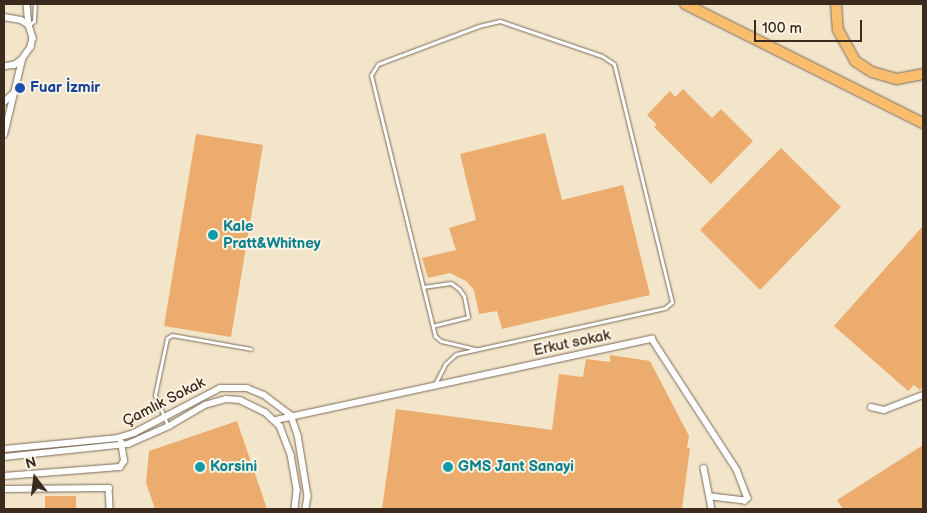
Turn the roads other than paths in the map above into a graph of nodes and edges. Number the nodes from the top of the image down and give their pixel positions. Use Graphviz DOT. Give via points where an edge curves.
graph roads {
  1 [pos="27,4"];
  2 [pos="35,4"];
  3 [pos="685,4"];
  4 [pos="836,4"];
  5 [pos="4,17"];
  6 [pos="29,25"];
  7 [pos="22,60"];
  8 [pos="4,67"];
  9 [pos="923,74"];
  10 [pos="16,92"];
  11 [pos="4,102"];
  12 [pos="923,123"];
  13 [pos="4,135"];
  14 [pos="423,287"];
  15 [pos="433,326"];
  16 [pos="251,348"];
  17 [pos="476,349"];
  18 [pos="434,386"];
  19 [pos="923,395"];
  20 [pos="870,407"];
  21 [pos="291,415"];
  22 [pos="163,417"];
  23 [pos="276,420"];
  24 [pos="169,426"];
  25 [pos="118,438"];
  26 [pos="122,445"];
  27 [pos="4,449"];
  28 [pos="4,457"];
  29 [pos="704,468"];
  30 [pos="4,476"];
  31 [pos="4,489"];
  32 [pos="710,497"];
  33 [pos="110,509"];
  34 [pos="295,509"];
  35 [pos="306,509"];
  36 [pos="712,509"];
  1 -- 6 [label="street"];
  2 -- 6 [label="lane" via="34,21"];
  3 -- 12 [label="highway"];
  4 -- 9 [label="highway" via="838,30 855,61 872,72 897,79"];
  5 -- 6 [label="street"];
  6 -- 7 [label="street" via="33,38"];
  7 -- 8 [label="street"];
  7 -- 10 [label="street"];
  10 -- 11 [label="street"];
  10 -- 13 [label="street"];
  14 -- 15 [label="lane"];
  14 -- 15 [label="lane" via="451,284 464,296 468,317"];
  14 -- 17 [label="lane" via="371,79 378,64 500,21 613,62 671,304 665,308"];
  15 -- 17 [label="lane" via="438,340"];
  16 -- 22 [label="lane" via="172,335 167,338 155,395"];
  17 -- 18 [label="lane" via="456,354 449,360"];
  18 -- 21 [label="street, Erkut sokak"];
  18 -- 32 [label="street, Erkut sokak" via="652,338 732,463 748,498 745,501"];
  19 -- 20 [label="street" via="884,410"];
  21 -- 22 [label="street, Çamlık Sokak" via="264,395 234,386 207,393"];
  21 -- 23 [label="street, Erkut sokak"];
  21 -- 35 [label="street" via="298,435 308,496"];
  22 -- 24 [label="lane"];
  22 -- 25 [label="street, Çamlık Sokak"];
  23 -- 24 [label="street, Çamlık Sokak" via="253,404 226,399 205,405"];
  23 -- 34 [label="street" via="291,455 297,490"];
  24 -- 26 [label="street, Çamlık Sokak"];
  25 -- 26 [label="street"];
  25 -- 27 [label="street, Çamlık Sokak"];
  26 -- 28 [label="street, Çamlık Sokak"];
  26 -- 30 [label="street" via="124,461 120,467"];
  29 -- 32 [label="street"];
  31 -- 33 [label="street" via="109,488"];
  32 -- 36 [label="street"];
}
